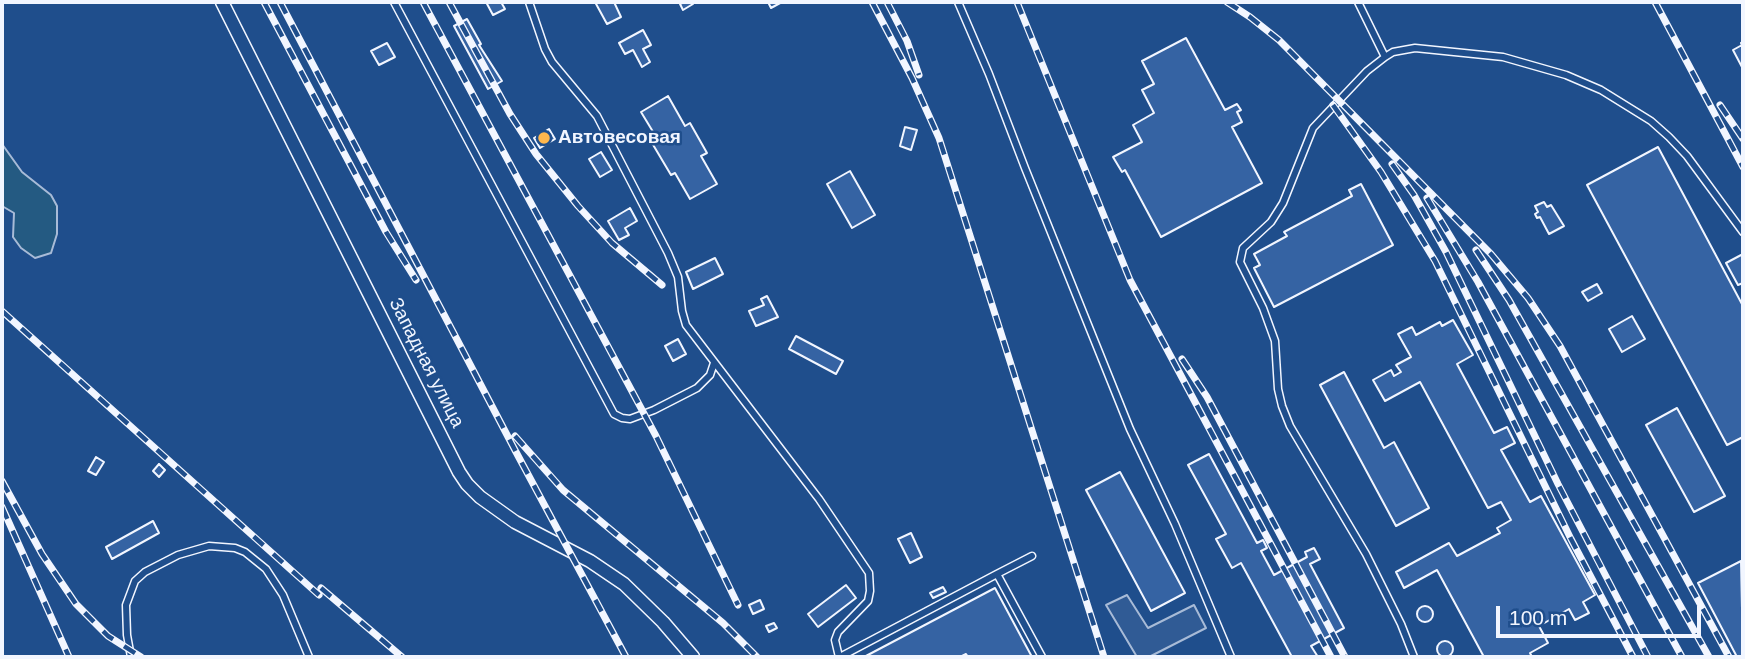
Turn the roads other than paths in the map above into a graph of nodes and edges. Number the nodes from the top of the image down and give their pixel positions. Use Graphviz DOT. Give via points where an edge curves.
graph roads {
  1 [pos="222,2"];
  2 [pos="394,2"];
  3 [pos="529,2"];
  4 [pos="958,2"];
  5 [pos="1358,2"];
  6 [pos="1385,57"];
  7 [pos="1743,232"];
  8 [pos="714,363"];
  9 [pos="1032,556"];
  10 [pos="997,574"];
  11 [pos="131,657"];
  12 [pos="309,657"];
  13 [pos="693,657"];
  14 [pos="839,657"];
  15 [pos="1042,657"];
  16 [pos="1231,657"];
  17 [pos="1414,657"];
  1 -- 13 [label="street, Западная улица" via="467,484 514,522 616,578"];
  2 -- 8 [label="lane" via="614,414 630,419 654,410 697,388"];
  3 -- 8 [label="lane" via="552,62 597,116 668,253 678,277 683,318"];
  4 -- 16 [label="lane" via="1130,429"];
  5 -- 6 [label="lane"];
  6 -- 7 [label="lane" via="1427,48 1503,57 1601,90 1669,137"];
  6 -- 17 [label="lane" via="1312,128 1283,202 1271,222 1243,248 1240,262 1275,341 1278,389 1290,426 1366,554"];
  8 -- 14 [label="lane" via="819,499 869,573 868,601 835,640"];
  9 -- 10 [label="lane"];
  10 -- 14 [label="lane"];
  10 -- 15 [label="lane"];
  11 -- 12 [label="lane" via="126,605 135,581 177,555 209,546 245,552 266,569 283,595"];
}
